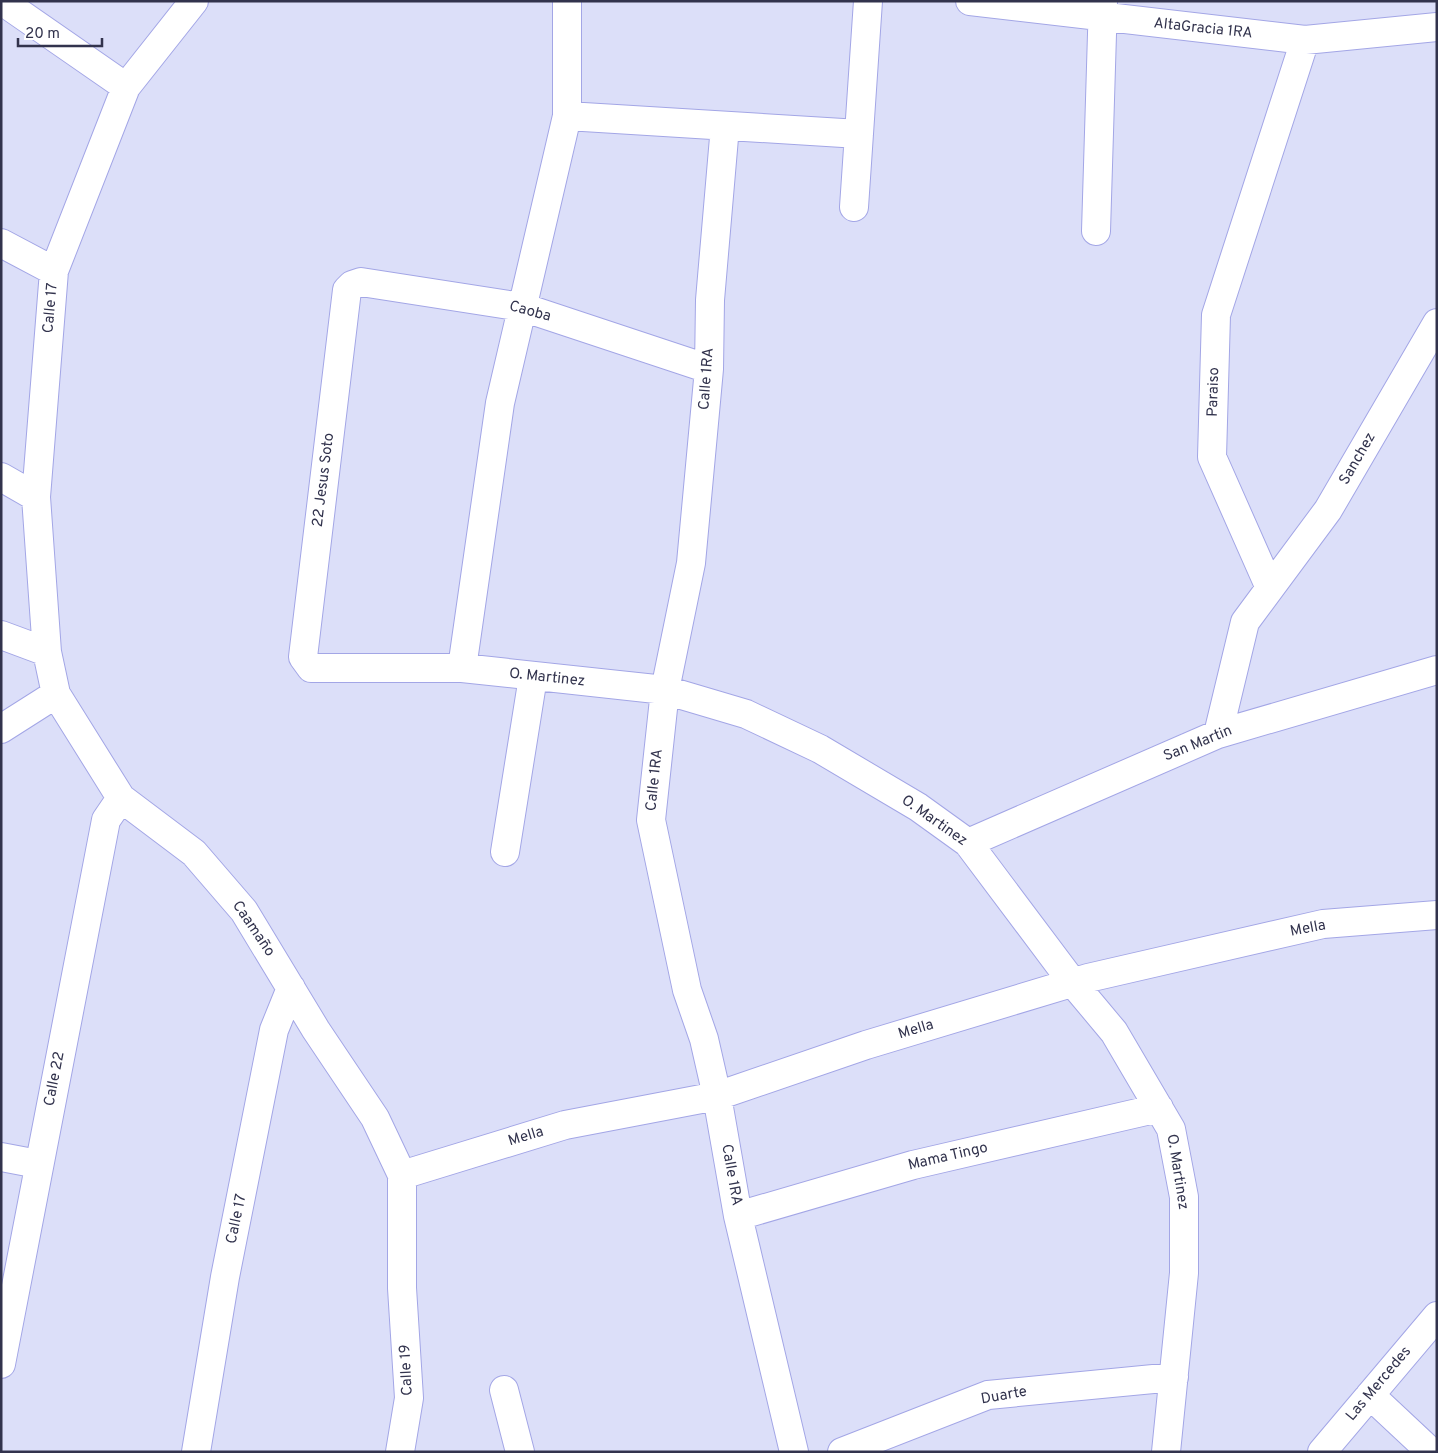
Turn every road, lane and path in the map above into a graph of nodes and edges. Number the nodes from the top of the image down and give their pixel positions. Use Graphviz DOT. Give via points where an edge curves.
graph roads {
  1 [pos="2,1"];
  2 [pos="194,1"];
  3 [pos="567,1"];
  4 [pos="868,1"];
  5 [pos="970,1"];
  6 [pos="1104,10"];
  7 [pos="1437,27"];
  8 [pos="1306,40"];
  9 [pos="126,87"];
  10 [pos="567,116"];
  11 [pos="724,126"];
  12 [pos="859,134"];
  13 [pos="854,207"];
  14 [pos="1096,231"];
  15 [pos="1,243"];
  16 [pos="54,271"];
  17 [pos="347,290"];
  18 [pos="522,307"];
  19 [pos="1437,323"];
  20 [pos="709,369"];
  21 [pos="1,477"];
  22 [pos="36,496"];
  23 [pos="1270,588"];
  24 [pos="1,635"];
  25 [pos="46,652"];
  26 [pos="311,668"];
  27 [pos="462,668"];
  28 [pos="1437,670"];
  29 [pos="534,677"];
  30 [pos="664,690"];
  31 [pos="56,694"];
  32 [pos="1,729"];
  33 [pos="1218,734"];
  34 [pos="121,798"];
  35 [pos="968,843"];
  36 [pos="505,852"];
  37 [pos="1437,915"];
  38 [pos="1073,983"];
  39 [pos="291,988"];
  40 [pos="717,1096"];
  41 [pos="1159,1108"];
  42 [pos="1,1157"];
  43 [pos="38,1164"];
  44 [pos="402,1175"];
  45 [pos="738,1216"];
  46 [pos="402,1288"];
  47 [pos="1437,1316"];
  48 [pos="1,1364"];
  49 [pos="1174,1377"];
  50 [pos="504,1390"];
  51 [pos="1370,1395"];
  52 [pos="196,1452"];
  53 [pos="400,1452"];
  54 [pos="520,1452"];
  55 [pos="794,1452"];
  56 [pos="842,1452"];
  57 [pos="1166,1452"];
  58 [pos="1322,1452"];
  59 [pos="1431,1452"];
  1 -- 9 [label="street"];
  2 -- 9 [label="street, Calle 17"];
  3 -- 10 [label="street"];
  4 -- 12 [label="street"];
  5 -- 6 [label="street, AltaGracia 1RA" via="1073,12"];
  6 -- 8 [label="street, AltaGracia 1RA"];
  6 -- 14 [label="street"];
  7 -- 8 [label="street, AltaGracia 1RA"];
  8 -- 23 [label="street, Paraiso" via="1216,315 1212,457"];
  9 -- 16 [label="street, Calle 17"];
  10 -- 11 [label="street"];
  10 -- 18 [label="street"];
  11 -- 12 [label="street"];
  11 -- 20 [label="street, Calle 1RA" via="710,300"];
  12 -- 13 [label="street"];
  15 -- 16 [label="street"];
  16 -- 22 [label="street, Calle 17"];
  17 -- 18 [label="street, Caoba" via="352,284 361,282"];
  17 -- 26 [label="street, 22 Jesus Soto" via="303,657"];
  18 -- 20 [label="street, Caoba"];
  18 -- 27 [label="street" via="500,403"];
  19 -- 23 [label="street, Sanchez" via="1328,510"];
  20 -- 30 [label="street, Calle 1RA" via="691,562"];
  21 -- 22 [label="street"];
  22 -- 25 [label="street, Calle 17"];
  23 -- 33 [label="street" via="1245,622"];
  24 -- 25 [label="street"];
  25 -- 31 [label="street, Caamaño"];
  26 -- 27 [label="street, O. Martinez"];
  27 -- 29 [label="street, O. Martinez"];
  28 -- 33 [label="street, San Martin"];
  29 -- 30 [label="street, O. Martinez"];
  29 -- 36 [label="street"];
  30 -- 35 [label="street, O. Martinez" via="746,714 820,749 918,807"];
  30 -- 40 [label="street, Calle 1RA" via="651,820 687,990 704,1039"];
  31 -- 32 [label="street"];
  31 -- 34 [label="street, Caamaño"];
  33 -- 35 [label="street, San Martin"];
  34 -- 39 [label="street, Caamaño" via="194,853 244,912"];
  34 -- 43 [label="street, Calle 22" via="106,820"];
  35 -- 38 [label="street, O. Martinez"];
  37 -- 38 [label="street, Mella" via="1323,924"];
  38 -- 40 [label="street, Mella" via="866,1045"];
  38 -- 41 [label="street, O. Martinez" via="1114,1032"];
  39 -- 44 [label="street, Caamaño" via="375,1118"];
  39 -- 52 [label="street, Calle 17" via="274,1030 225,1277"];
  40 -- 44 [label="street, Mella" via="565,1125"];
  40 -- 45 [label="street, Calle 1RA"];
  41 -- 45 [label="street, Mama Tingo" via="913,1165"];
  41 -- 49 [label="street, O. Martinez" via="1171,1129 1184,1197 1184,1274"];
  42 -- 43 [label="street"];
  43 -- 48 [label="street, Calle 22"];
  44 -- 46 [label="street, Caamaño"];
  45 -- 55 [label="street, Calle 1RA"];
  46 -- 53 [label="street, Calle 19" via="409,1398"];
  47 -- 51 [label="street, Las Mercedes"];
  49 -- 56 [label="street, Duarte" via="988,1396"];
  49 -- 57 [label="street, O. Martinez"];
  50 -- 54 [label="street"];
  51 -- 58 [label="street, Las Mercedes"];
  51 -- 59 [label="street"];
}
